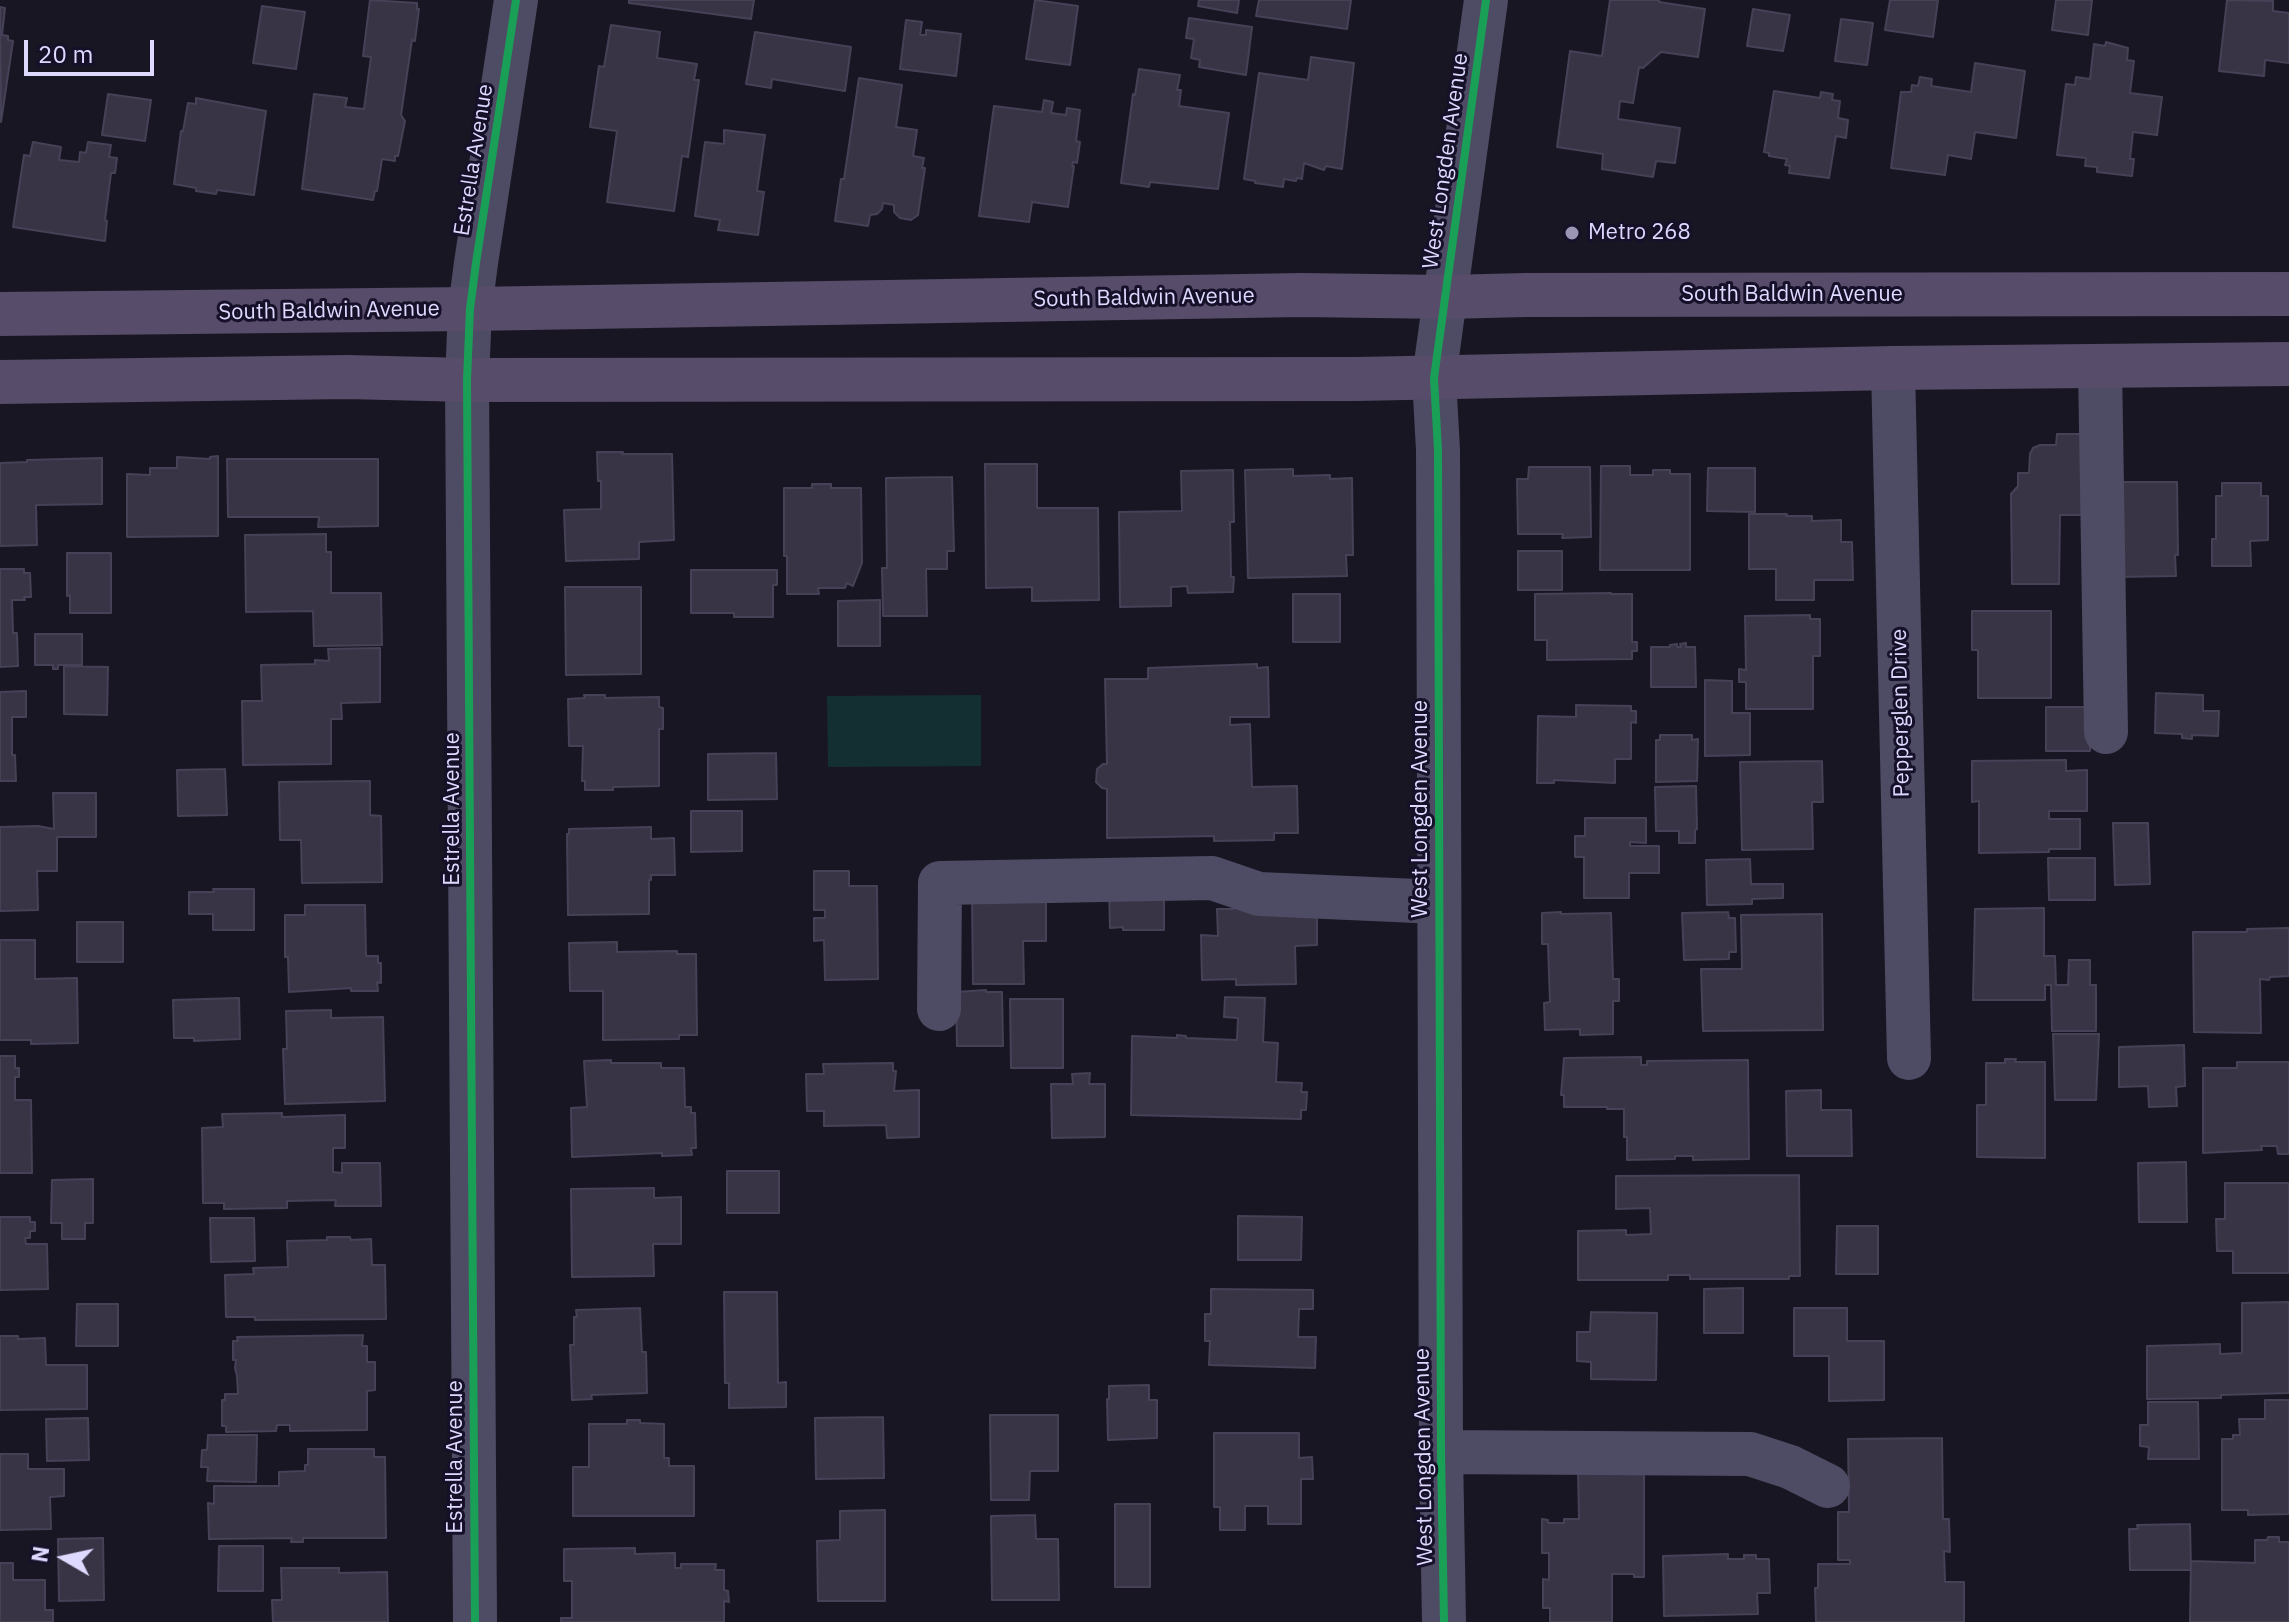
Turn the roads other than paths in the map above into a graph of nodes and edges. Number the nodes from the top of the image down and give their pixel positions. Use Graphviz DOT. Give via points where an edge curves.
graph roads {
  1 [pos="516,0"];
  2 [pos="1486,0"];
  3 [pos="2289,294"];
  4 [pos="1446,297"];
  5 [pos="470,309"];
  6 [pos="0,314"];
  7 [pos="2289,364"];
  8 [pos="2100,366"];
  9 [pos="1893,368"];
  10 [pos="1434,378"];
  11 [pos="467,380"];
  12 [pos="0,382"];
  13 [pos="2106,732"];
  14 [pos="1439,902"];
  15 [pos="939,1009"];
  16 [pos="1909,1058"];
  17 [pos="1441,1452"];
  18 [pos="1828,1486"];
  19 [pos="475,1622"];
  20 [pos="1444,1622"];
  1 -- 5 [label="street, Estrella Avenue"];
  2 -- 4 [label="street, West Longden Avenue"];
  3 -- 4 [label="main road, South Baldwin Avenue"];
  4 -- 5 [label="main road, South Baldwin Avenue"];
  4 -- 10 [label="street, West Longden Avenue"];
  5 -- 6 [label="main road, South Baldwin Avenue"];
  5 -- 11 [label="street, Estrella Avenue"];
  7 -- 8 [label="main road"];
  8 -- 9 [label="main road"];
  8 -- 13 [label="street"];
  9 -- 10 [label="main road"];
  9 -- 16 [label="street, Pepperglen Drive"];
  10 -- 11 [label="main road"];
  10 -- 14 [label="street, West Longden Avenue"];
  11 -- 12 [label="main road"];
  11 -- 19 [label="street, Estrella Avenue"];
  14 -- 15 [label="street" via="1259,894 1212,878 940,883"];
  14 -- 17 [label="street, West Longden Avenue"];
  17 -- 18 [label="street" via="1750,1454"];
  17 -- 20 [label="street, West Longden Avenue"];
}
